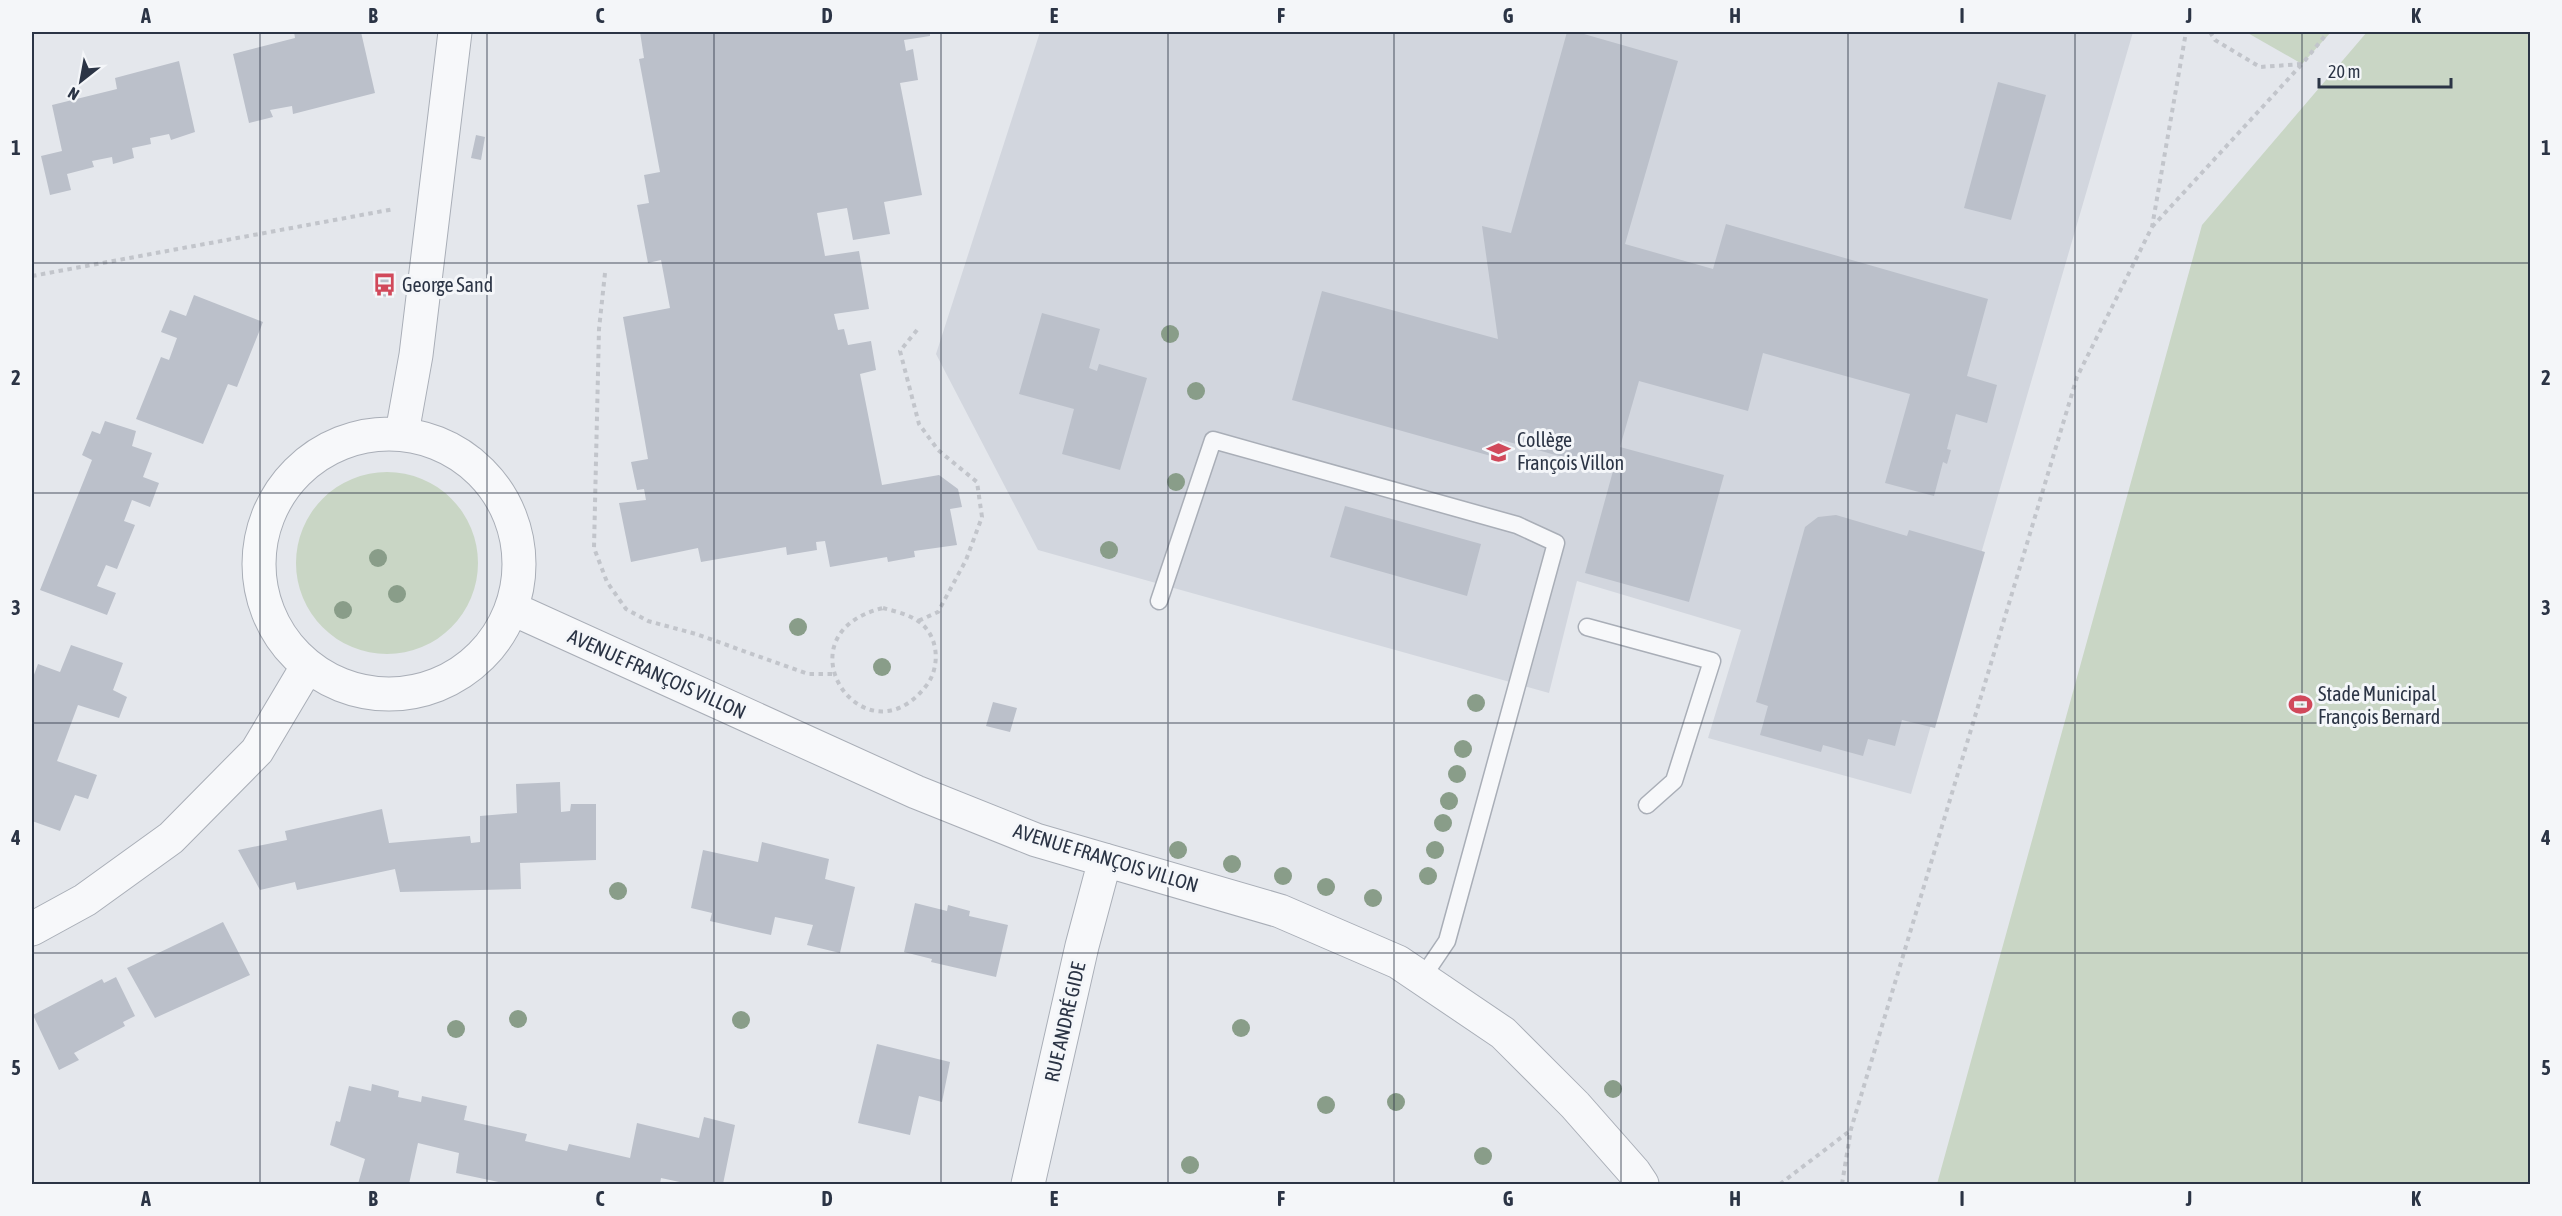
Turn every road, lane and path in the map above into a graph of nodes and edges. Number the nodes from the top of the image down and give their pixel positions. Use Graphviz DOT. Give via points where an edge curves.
graph roads {
  1 [pos="456,32"];
  2 [pos="2186,32"];
  3 [pos="2210,32"];
  4 [pos="2328,32"];
  5 [pos="2302,64"];
  6 [pos="436,201"];
  7 [pos="2152,226"];
  8 [pos="605,273"];
  9 [pos="32,276"];
  10 [pos="917,330"];
  11 [pos="402,433"];
  12 [pos="1160,601"];
  13 [pos="513,609"];
  14 [pos="918,621"];
  15 [pos="1587,627"];
  16 [pos="308,667"];
  17 [pos="834,674"];
  18 [pos="1647,805"];
  19 [pos="1105,860"];
  20 [pos="32,929"];
  21 [pos="1422,978"];
  22 [pos="1851,1130"];
  23 [pos="1028,1185"];
  24 [pos="1642,1185"];
  25 [pos="1780,1185"];
  26 [pos="1842,1185"];
  1 -- 6 [label="street"];
  2 -- 7 [label="path"];
  3 -- 5 [label="path" via="2215,40 2260,67"];
  4 -- 5 [label="path"];
  5 -- 7 [label="path"];
  6 -- 9 [label="path"];
  6 -- 11 [label="street"];
  7 -- 22 [label="path" via="2077,377"];
  8 -- 17 [label="path" via="599,329 594,548 607,582 626,609 648,621 808,674"];
  10 -- 14 [label="path" via="900,351 919,424 938,450 977,482 982,517 966,560 938,612"];
  11 -- 13 [label="street" via="447,446 485,475 505,505 511,515 520,562"];
  11 -- 16 [label="street" via="354,438 310,459 274,503 260,539 259,586 276,631"];
  12 -- 21 [label="lane" via="1213,440 1517,525 1556,543 1447,941"];
  13 -- 16 [label="street" via="486,652 463,673 425,691 384,696 344,688"];
  13 -- 19 [label="street, AVENUE FRANÇOIS VILLON" via="916,792 1036,840"];
  14 -- 17 [label="path" via="883,608 853,620 832,651"];
  14 -- 17 [label="path" via="931,635 936,650 935,668 927,685 906,707 864,709 848,697"];
  15 -- 18 [label="lane" via="1712,661 1674,782"];
  16 -- 20 [label="street" via="256,751 171,838 85,900"];
  19 -- 21 [label="street, AVENUE FRANÇOIS VILLON" via="1280,911 1398,962"];
  19 -- 23 [label="street, RUE ANDRÉ GIDE"];
  21 -- 24 [label="street, AVENUE FRANÇOIS VILLON" via="1503,1033 1575,1105"];
  22 -- 25 [label="path"];
  22 -- 26 [label="path"];
}
